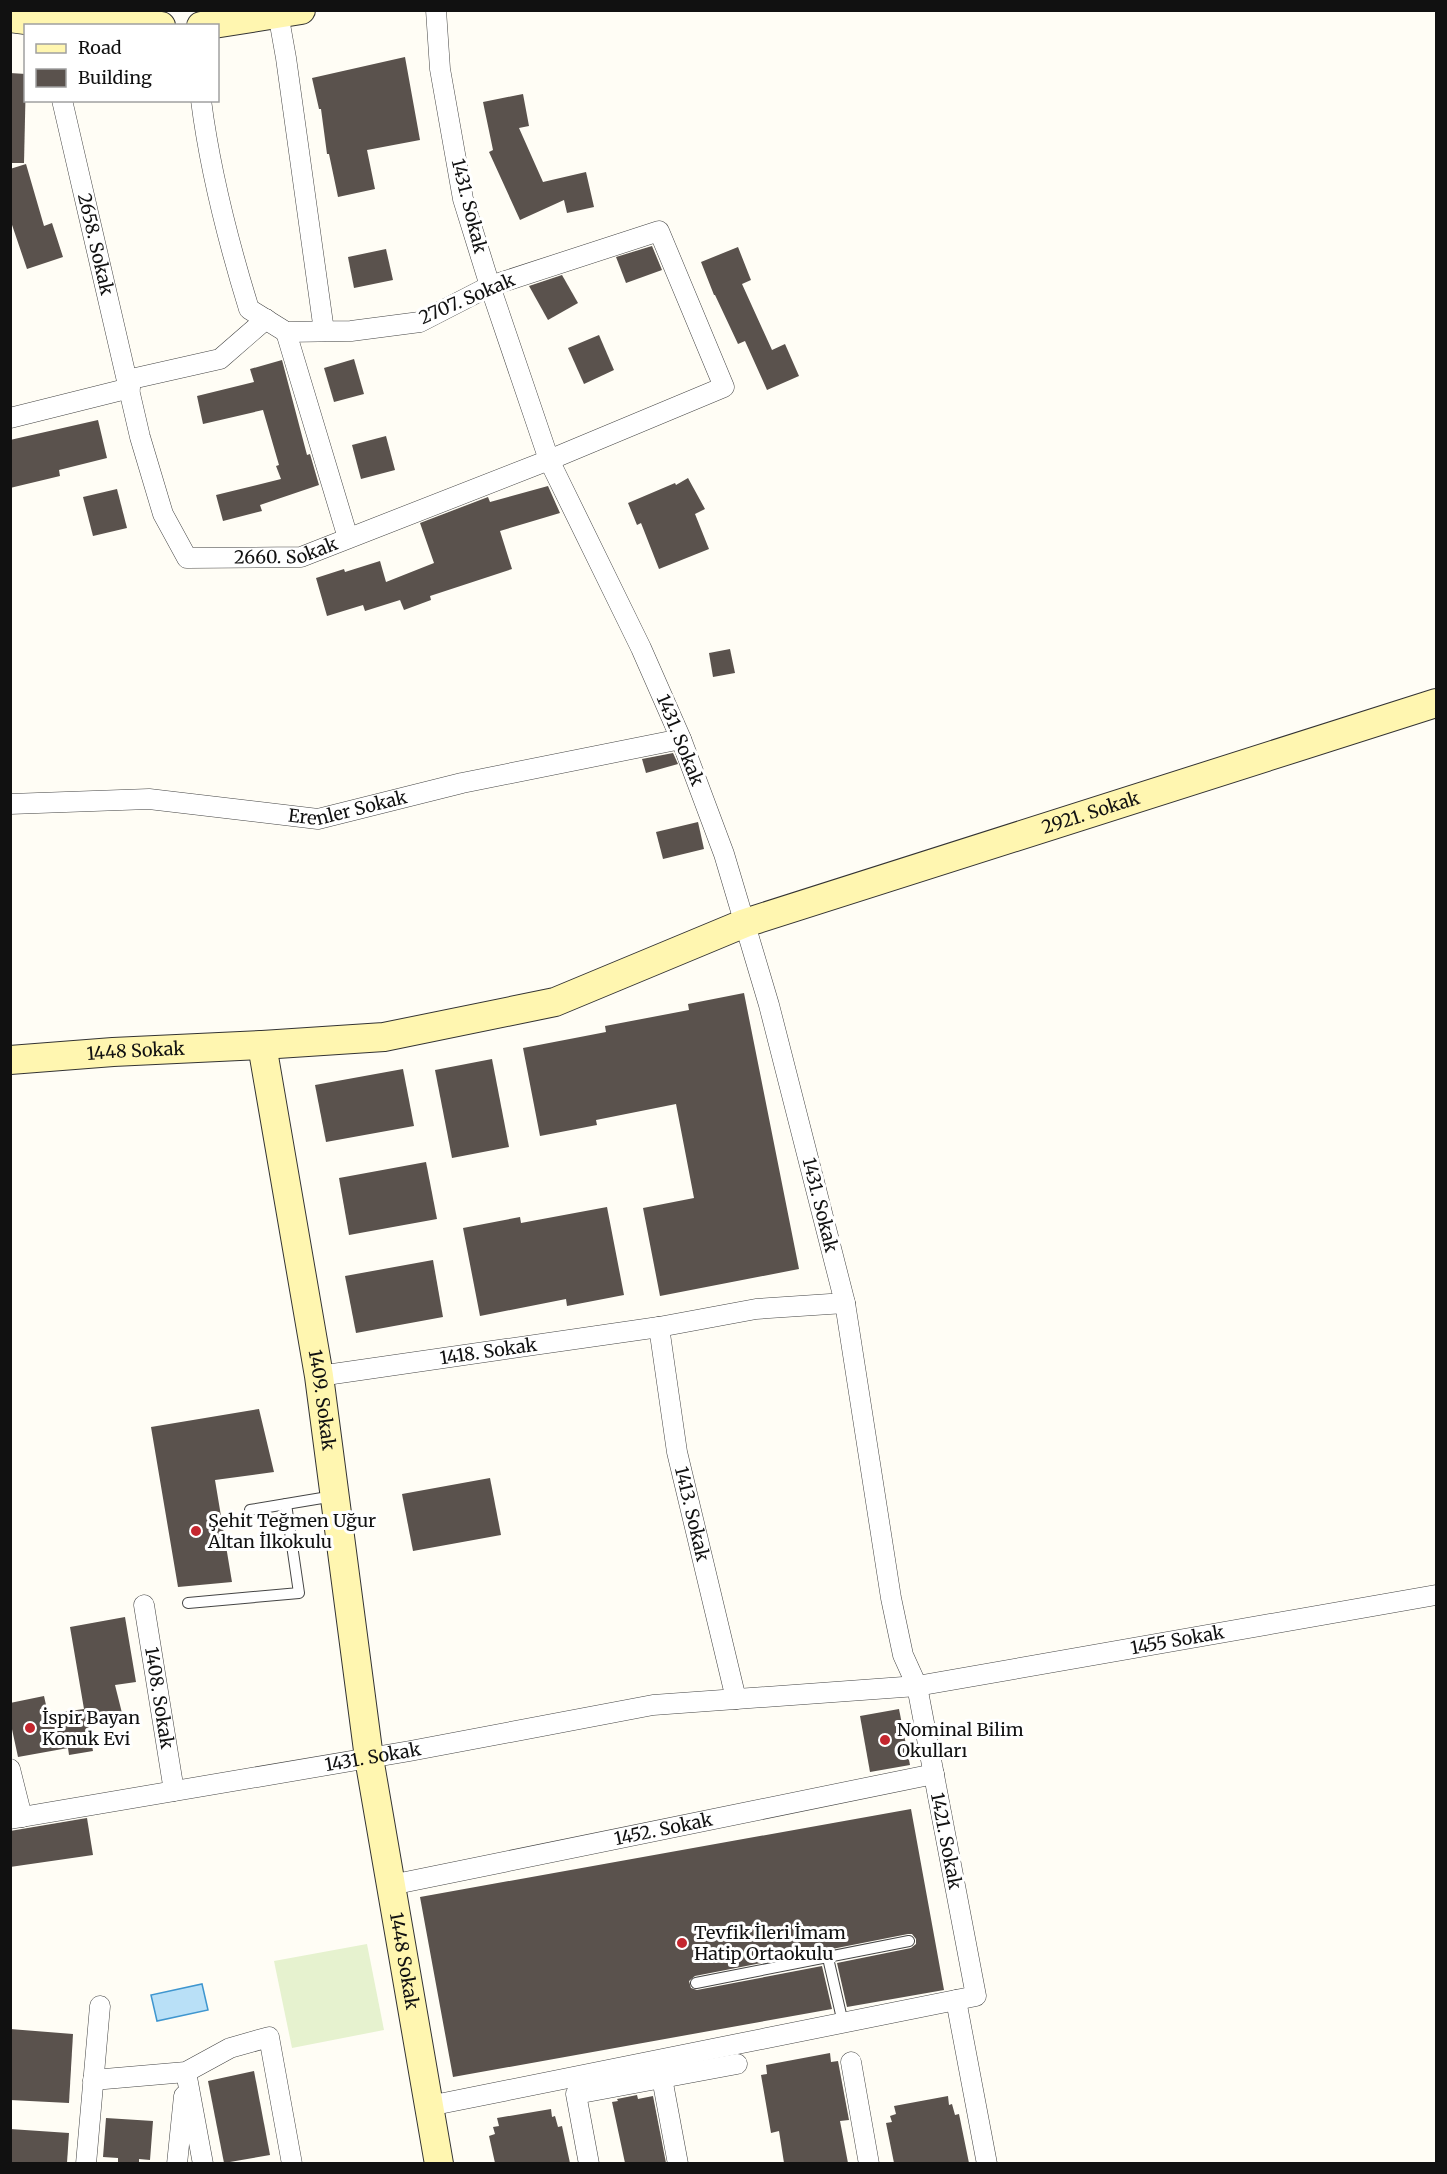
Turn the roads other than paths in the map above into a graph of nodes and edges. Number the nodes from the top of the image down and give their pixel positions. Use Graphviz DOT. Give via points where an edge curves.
graph roads {
  1 [pos="436,10"];
  2 [pos="290,12"];
  3 [pos="10,18"];
  4 [pos="44,24"];
  5 [pos="214,24"];
  6 [pos="62,102"];
  7 [pos="201,102"];
  8 [pos="490,286"];
  9 [pos="266,320"];
  10 [pos="324,331"];
  11 [pos="286,332"];
  12 [pos="128,384"];
  13 [pos="724,387"];
  14 [pos="10,418"];
  15 [pos="549,460"];
  16 [pos="348,538"];
  17 [pos="1437,703"];
  18 [pos="681,739"];
  19 [pos="10,804"];
  20 [pos="745,923"];
  21 [pos="262,1045"];
  22 [pos="10,1060"];
  23 [pos="845,1303"];
  24 [pos="659,1327"];
  25 [pos="319,1376"];
  26 [pos="335,1496"];
  27 [pos="286,1504"];
  28 [pos="250,1510"];
  29 [pos="1437,1595"];
  30 [pos="188,1603"];
  31 [pos="144,1605"];
  32 [pos="917,1686"];
  33 [pos="736,1699"];
  34 [pos="369,1758"];
  35 [pos="10,1769"];
  36 [pos="934,1774"];
  37 [pos="174,1791"];
  38 [pos="16,1818"];
  39 [pos="391,1885"];
  40 [pos="909,1941"];
  41 [pos="828,1958"];
  42 [pos="696,1983"];
  43 [pos="956,2000"];
  44 [pos="100,2006"];
  45 [pos="843,2023"];
  46 [pos="851,2062"];
  47 [pos="737,2064"];
  48 [pos="186,2072"];
  49 [pos="662,2078"];
  50 [pos="93,2080"];
  51 [pos="429,2106"];
  52 [pos="86,2163"];
  53 [pos="177,2163"];
  54 [pos="203,2163"];
  55 [pos="292,2163"];
  56 [pos="439,2163"];
  57 [pos="589,2163"];
  58 [pos="678,2163"];
  59 [pos="869,2163"];
  60 [pos="987,2163"];
  1 -- 8 [label="street, 1431. Sokak" via="440,69 463,199"];
  2 -- 5 [label="street"];
  2 -- 10 [label="street" via="286,58"];
  3 -- 4 [label="street"];
  6 -- 12 [label="street, 2658. Sokak"];
  7 -- 9 [label="street" via="229,242 245,298 249,309"];
  8 -- 10 [label="street, 2707. Sokak" via="420,322"];
  8 -- 13 [label="street, 2707. Sokak" via="659,231"];
  8 -- 15 [label="street, 1431. Sokak"];
  9 -- 11 [label="street"];
  9 -- 12 [label="street" via="220,359"];
  10 -- 11 [label="street, 2707. Sokak"];
  11 -- 16 [label="street"];
  12 -- 14 [label="street"];
  12 -- 16 [label="street, 2660. Sokak" via="163,514 187,558 301,557"];
  13 -- 15 [label="street, 2660. Sokak"];
  15 -- 16 [label="street, 2660. Sokak"];
  15 -- 18 [label="street, 1431. Sokak"];
  17 -- 20 [label="street, 2921. Sokak"];
  18 -- 19 [label="street, Erenler Sokak" via="462,783 318,819 148,799"];
  18 -- 20 [label="street, 1431. Sokak"];
  20 -- 21 [label="street, 2921. Sokak" via="555,1002 384,1036"];
  20 -- 23 [label="street, 1431. Sokak"];
  21 -- 22 [label="street, 1448 Sokak"];
  21 -- 25 [label="street, 1409. Sokak"];
  23 -- 24 [label="street" via="756,1309"];
  23 -- 32 [label="street, 1431. Sokak" via="891,1598 903,1655"];
  24 -- 25 [label="street, 1418. Sokak"];
  24 -- 33 [label="street, 1413. Sokak" via="677,1452"];
  25 -- 26 [label="street, 1409. Sokak"];
  26 -- 27 [label="lane"];
  26 -- 34 [label="street, 1409. Sokak"];
  27 -- 28 [label="lane"];
  27 -- 30 [label="lane" via="299,1593"];
  29 -- 32 [label="street, 1455 Sokak"];
  31 -- 37 [label="street, 1408. Sokak"];
  32 -- 33 [label="street, 1455 Sokak"];
  32 -- 36 [label="street, 1421. Sokak"];
  33 -- 34 [label="street, 1431. Sokak" via="653,1705"];
  34 -- 37 [label="street, 1431. Sokak"];
  34 -- 39 [label="street, 1448 Sokak"];
  35 -- 38 [label="street"];
  36 -- 39 [label="street, 1452. Sokak"];
  36 -- 43 [label="street, 1421. Sokak" via="976,1996"];
  37 -- 38 [label="street, 1431. Sokak"];
  39 -- 51 [label="street, 1448 Sokak"];
  40 -- 41 [label="lane"];
  41 -- 42 [label="lane"];
  41 -- 45 [label="lane"];
  43 -- 45 [label="street"];
  43 -- 60 [label="street"];
  44 -- 50 [label="street"];
  45 -- 51 [label="street"];
  46 -- 59 [label="street"];
  47 -- 49 [label="street"];
  48 -- 50 [label="street"];
  48 -- 53 [label="street"];
  48 -- 54 [label="street"];
  48 -- 55 [label="street" via="230,2048 269,2037"];
  49 -- 57 [label="street" via="576,2094"];
  49 -- 58 [label="street"];
  50 -- 52 [label="street"];
  51 -- 56 [label="street, 1448 Sokak"];
}
